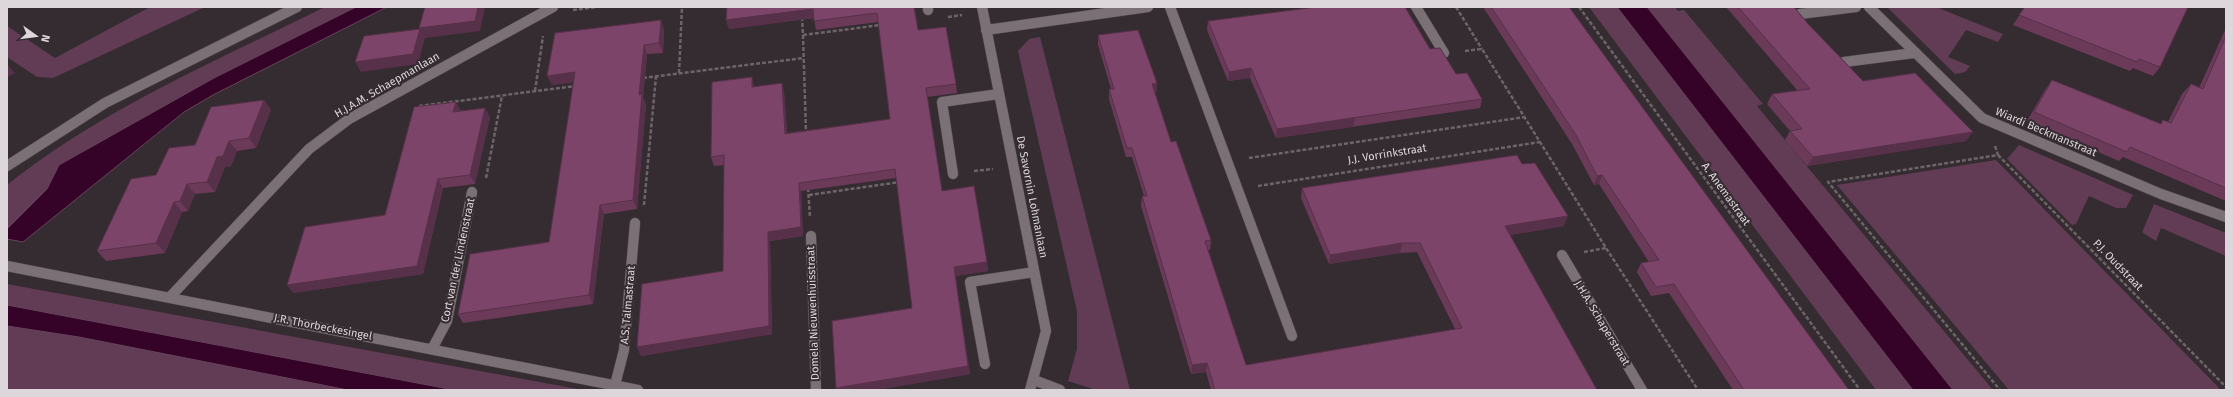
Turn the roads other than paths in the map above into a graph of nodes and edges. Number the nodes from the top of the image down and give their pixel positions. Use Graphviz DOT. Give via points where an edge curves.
graph roads {
  1 [pos="297,7"];
  2 [pos="1148,7"];
  3 [pos="1170,7"];
  4 [pos="1416,7"];
  5 [pos="1856,7"];
  6 [pos="1870,7"];
  7 [pos="550,9"];
  8 [pos="982,10"];
  9 [pos="1800,14"];
  10 [pos="986,30"];
  11 [pos="1444,53"];
  12 [pos="1914,53"];
  13 [pos="1844,62"];
  14 [pos="999,94"];
  15 [pos="7,166"];
  16 [pos="953,174"];
  17 [pos="472,192"];
  18 [pos="2226,217"];
  19 [pos="635,223"];
  20 [pos="811,236"];
  21 [pos="1562,255"];
  22 [pos="7,266"];
  23 [pos="1034,272"];
  24 [pos="170,298"];
  25 [pos="1292,336"];
  26 [pos="432,349"];
  27 [pos="985,364"];
  28 [pos="615,385"];
  29 [pos="1032,385"];
  30 [pos="638,390"];
  31 [pos="816,390"];
  32 [pos="1060,390"];
  33 [pos="1642,390"];
  1 -- 15 [label="street" via="105,103"];
  2 -- 10 [label="street"];
  3 -- 25 [label="street"];
  4 -- 11 [label="street"];
  5 -- 9 [label="street"];
  6 -- 12 [label="street, Wiardi Beckmanstraat"];
  7 -- 24 [label="street, H.J.A.M. Schaepmanlaan" via="364,110 330,132 309,149"];
  8 -- 10 [label="street, De Savornin Lohmanlaan"];
  10 -- 14 [label="street, De Savornin Lohmanlaan"];
  12 -- 13 [label="street"];
  12 -- 18 [label="street, Wiardi Beckmanstraat" via="1982,118 2161,194"];
  14 -- 16 [label="street" via="942,102"];
  14 -- 23 [label="street, De Savornin Lohmanlaan"];
  17 -- 26 [label="street, Cort van der Lindenstraat" via="447,321"];
  19 -- 28 [label="street, A.S. Talmastraat" via="624,350"];
  20 -- 31 [label="street, Domela Nieuwenhuisstraat"];
  21 -- 33 [label="street, J.H.A. Schaperstraat"];
  22 -- 24 [label="street, J.R. Thorbeckesingel"];
  23 -- 27 [label="street" via="970,282"];
  23 -- 29 [label="street, De Savornin Lohmanlaan" via="1046,331"];
  24 -- 26 [label="street, J.R. Thorbeckesingel"];
  26 -- 28 [label="street, J.R. Thorbeckesingel"];
  28 -- 30 [label="street, J.R. Thorbeckesingel"];
  29 -- 32 [label="street"];
}
